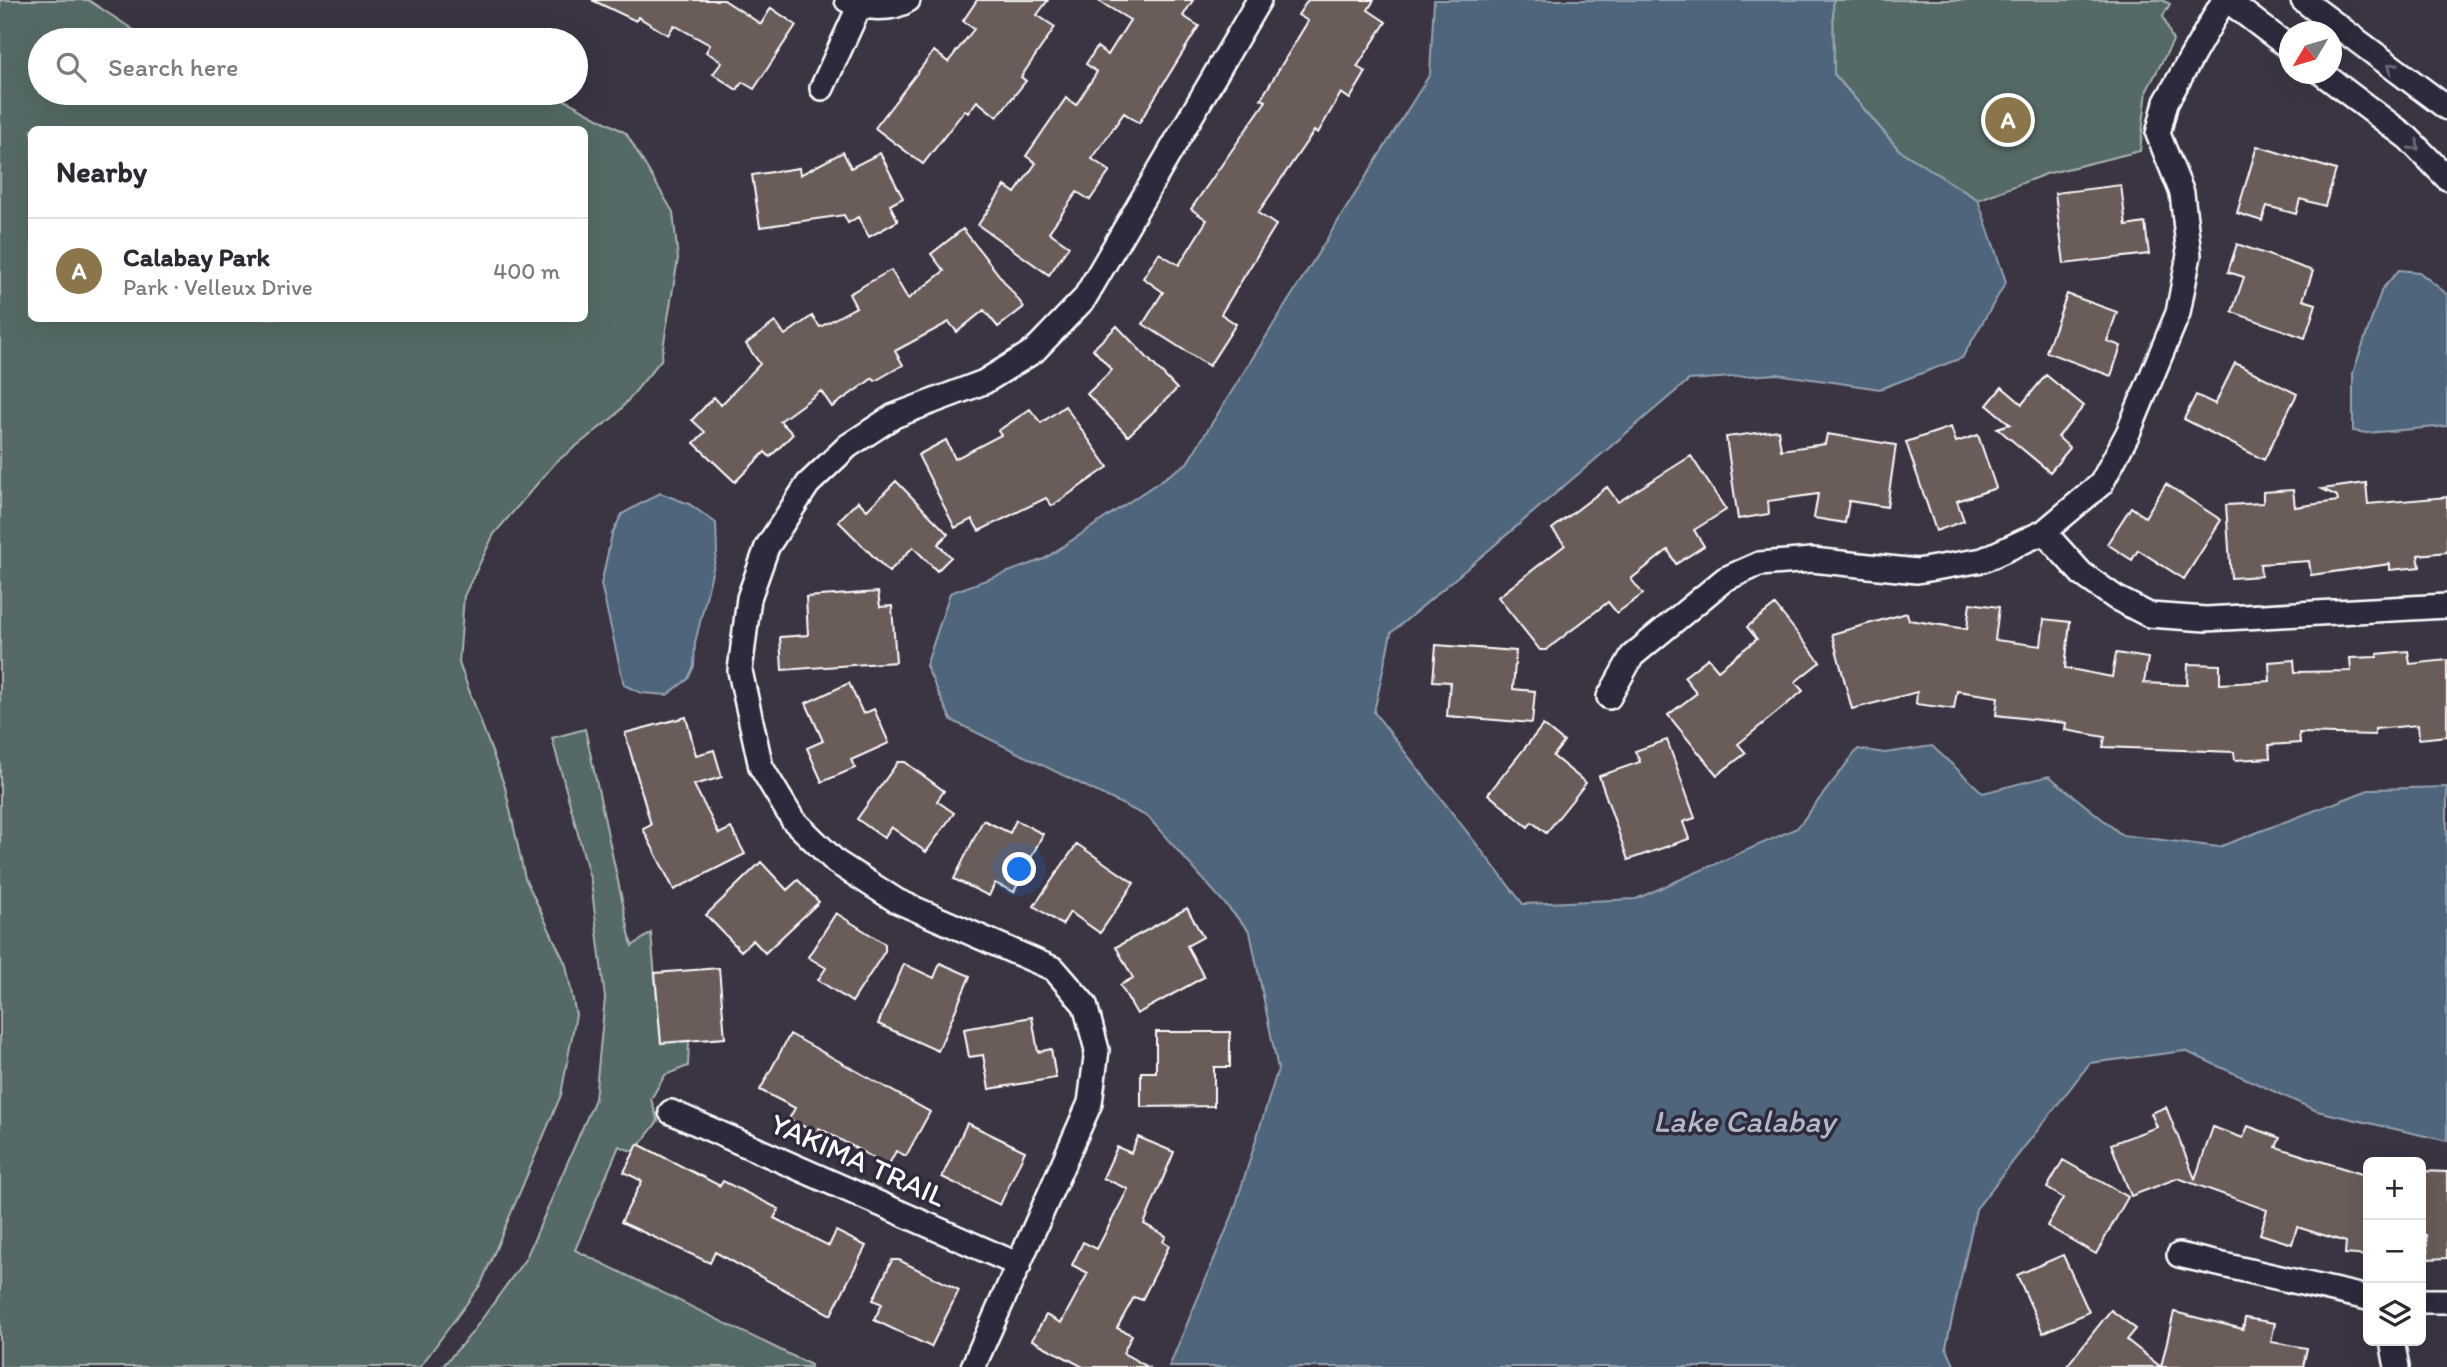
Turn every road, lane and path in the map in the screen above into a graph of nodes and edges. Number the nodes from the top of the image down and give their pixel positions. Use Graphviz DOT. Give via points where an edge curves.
graph roads {
  1 [pos="908,0"];
  2 [pos="1259,0"];
  3 [pos="2225,0"];
  4 [pos="2303,0"];
  5 [pos="853,3"];
  6 [pos="2279,40"];
  7 [pos="2336,84"];
  8 [pos="822,88"];
  9 [pos="2447,108"];
  10 [pos="2447,178"];
  11 [pos="2044,531"];
  12 [pos="2447,606"];
  13 [pos="1609,697"];
  14 [pos="671,1112"];
  15 [pos="2179,1255"];
  16 [pos="1019,1265"];
  17 [pos="2363,1297"];
  18 [pos="2426,1301"];
  19 [pos="2447,1301"];
  20 [pos="2393,1346"];
  21 [pos="973,1367"];
  22 [pos="2397,1367"];
  1 -- 5 [label="street" via="899,6"];
  2 -- 16 [label="street" via="1084,299 1034,351 984,383 894,416 848,446 808,484 767,547 749,598 740,671 761,767 793,820 836,862 897,901 1054,969 1085,1005 1097,1050 1090,1102"];
  3 -- 6 [label="street"];
  3 -- 11 [label="street" via="2166,102 2158,134 2182,193 2189,255 2178,313 2128,433 2101,484"];
  9 -- 4 [label="street, one-way"];
  5 -- 8 [label="street"];
  7 -- 10 [label="street, one-way" via="2408,138"];
  11 -- 12 [label="street" via="2082,574 2149,615 2206,619"];
  11 -- 13 [label="street" via="1983,560 1917,571 1812,560 1759,564 1725,579 1632,656"];
  14 -- 16 [label="street, YAKIMA TRAIL"];
  15 -- 17 [label="street"];
  16 -- 21 [label="street"];
  18 -- 19 [label="street"];
  20 -- 22 [label="street"];
}
